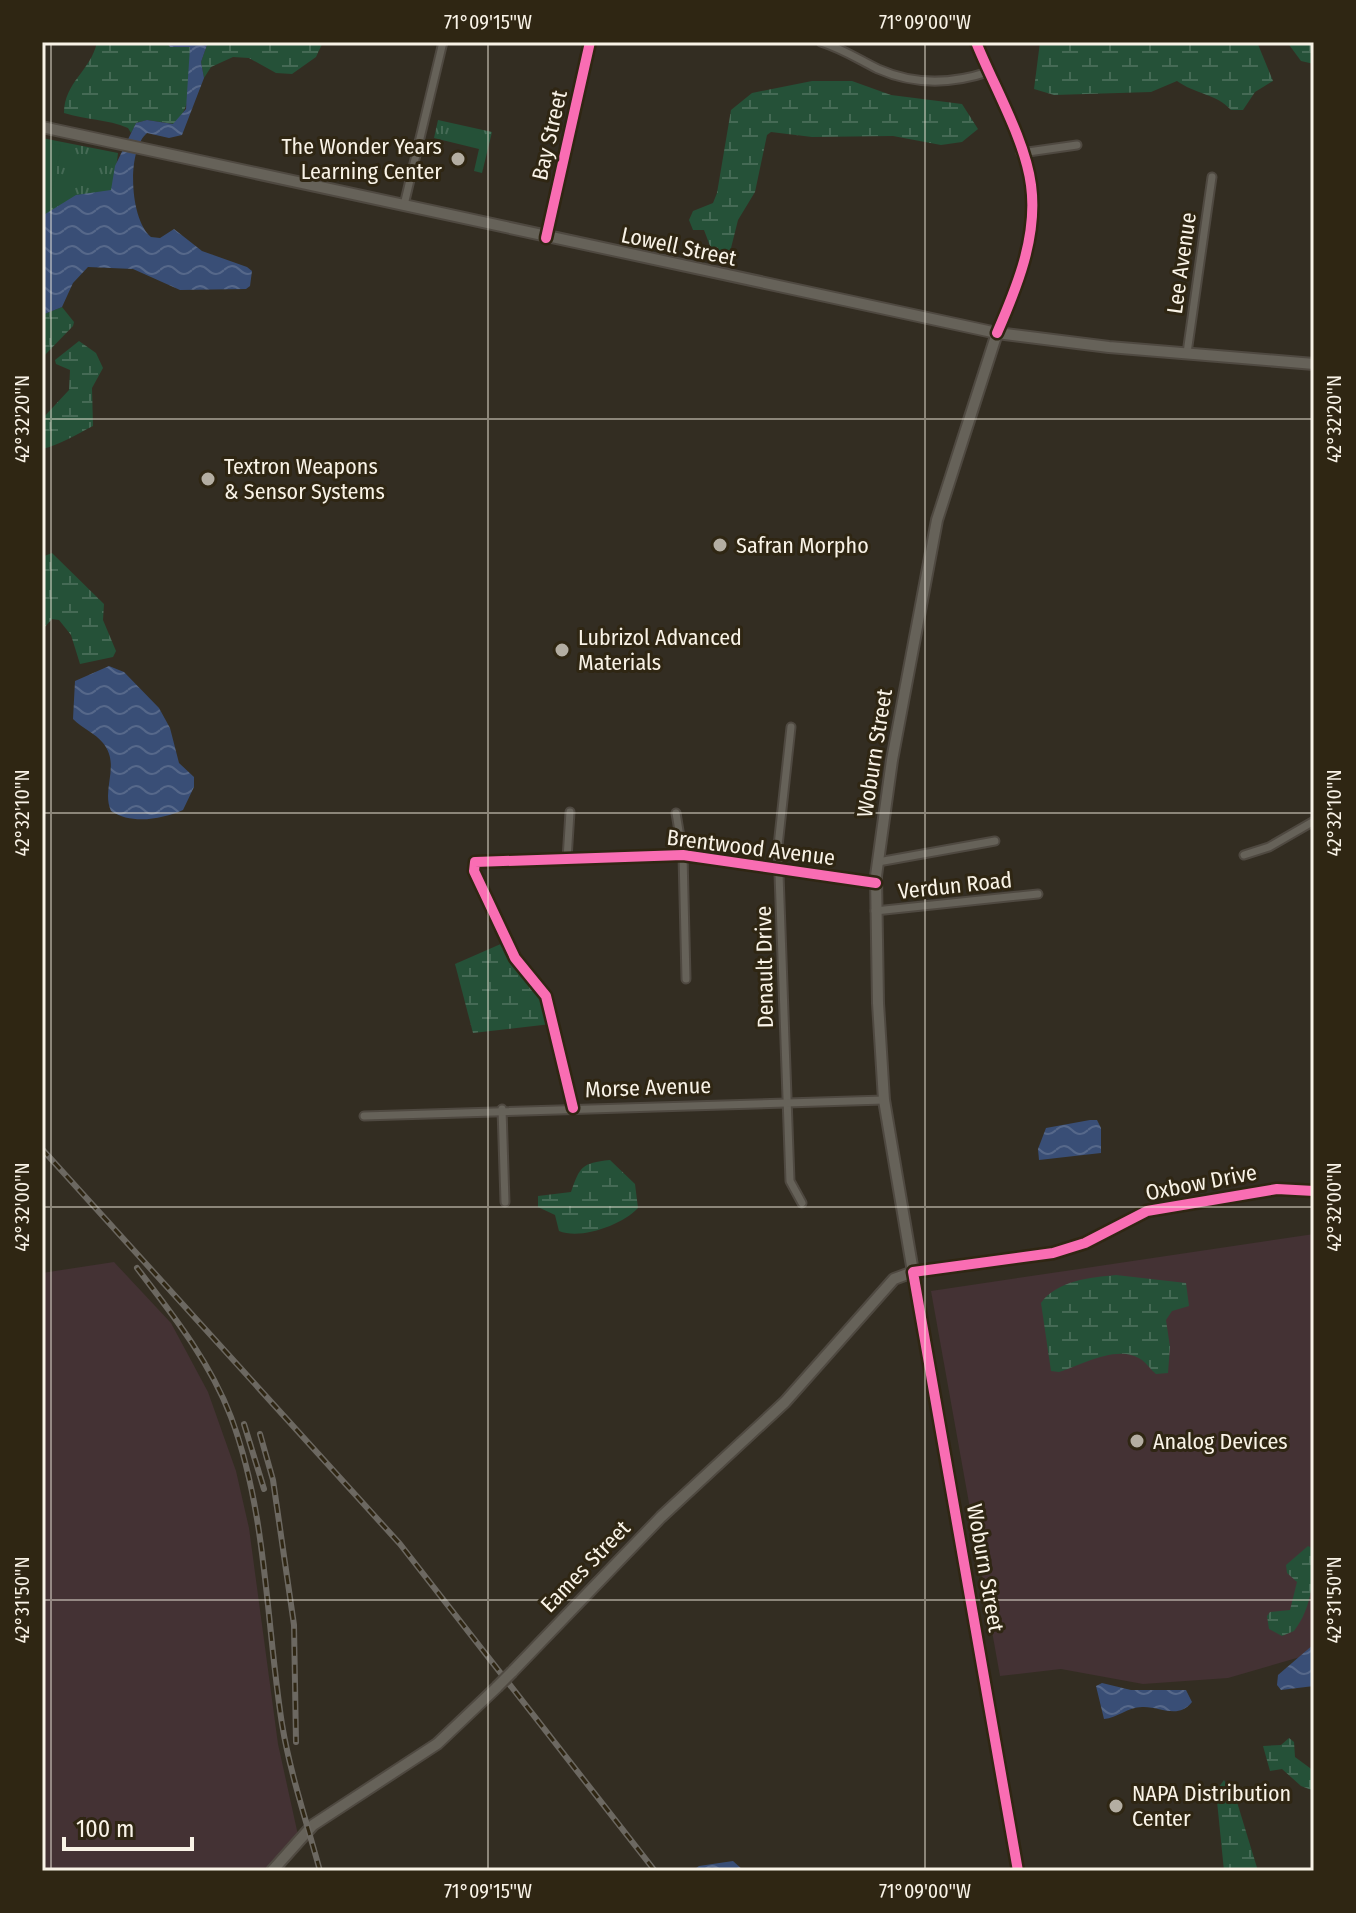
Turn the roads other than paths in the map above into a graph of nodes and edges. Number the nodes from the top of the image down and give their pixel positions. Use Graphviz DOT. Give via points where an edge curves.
graph roads {
  1 [pos="443,42"];
  2 [pos="590,42"];
  3 [pos="821,42"];
  4 [pos="976,42"];
  5 [pos="988,72"];
  6 [pos="42,127"];
  7 [pos="1077,145"];
  8 [pos="1021,153"];
  9 [pos="1212,177"];
  10 [pos="404,205"];
  11 [pos="546,238"];
  12 [pos="997,333"];
  13 [pos="1187,353"];
  14 [pos="1314,364"];
  15 [pos="791,727"];
  16 [pos="570,812"];
  17 [pos="676,813"];
  18 [pos="1314,821"];
  19 [pos="995,841"];
  20 [pos="683,855"];
  21 [pos="1244,855"];
  22 [pos="567,859"];
  23 [pos="878,862"];
  24 [pos="779,868"];
  25 [pos="876,883"];
  26 [pos="1038,894"];
  27 [pos="875,911"];
  28 [pos="686,979"];
  29 [pos="884,1100"];
  30 [pos="787,1103"];
  31 [pos="573,1108"];
  32 [pos="502,1109"];
  33 [pos="364,1116"];
  34 [pos="1314,1191"];
  35 [pos="505,1202"];
  36 [pos="802,1203"];
  37 [pos="913,1272"];
  38 [pos="272,1871"];
  39 [pos="1018,1871"];
  1 -- 10 [label="street"];
  2 -- 11 [label="street, Bay Street"];
  3 -- 5 [label="street" via="850,51 885,72 937,82"];
  4 -- 5 [label="street, Woburn Street"];
  5 -- 8 [label="street, Woburn Street"];
  6 -- 10 [label="main road, Lowell Street"];
  7 -- 8 [label="street"];
  8 -- 12 [label="street, Woburn Street" via="1032,192 1028,241"];
  9 -- 13 [label="street, Lee Avenue"];
  10 -- 11 [label="main road, Lowell Street"];
  11 -- 12 [label="main road, Lowell Street"];
  12 -- 13 [label="main road, Lowell Street"];
  12 -- 23 [label="main road, Woburn Street" via="934,530"];
  13 -- 14 [label="main road, Lowell Street"];
  15 -- 24 [label="street, Denault Drive" via="779,820"];
  16 -- 22 [label="street"];
  17 -- 20 [label="street"];
  18 -- 21 [label="street"];
  19 -- 23 [label="street"];
  20 -- 22 [label="street, Brentwood Avenue"];
  20 -- 24 [label="street, Brentwood Avenue"];
  20 -- 28 [label="street"];
  22 -- 31 [label="street, Brentwood Avenue" via="476,862 474,871 515,958 548,1001"];
  23 -- 25 [label="main road, Woburn Street"];
  24 -- 25 [label="street, Brentwood Avenue"];
  24 -- 30 [label="street, Denault Drive"];
  25 -- 27 [label="main road, Woburn Street"];
  26 -- 27 [label="street, Verdun Road"];
  27 -- 29 [label="main road, Woburn Street"];
  29 -- 30 [label="street, Morse Avenue"];
  29 -- 37 [label="main road, Woburn Street"];
  30 -- 31 [label="street, Morse Avenue"];
  30 -- 36 [label="street, Denault Drive" via="790,1185"];
  31 -- 32 [label="street, Morse Avenue"];
  32 -- 33 [label="street, Morse Avenue"];
  32 -- 35 [label="street"];
  34 -- 37 [label="street, Oxbow Drive" via="1270,1190 1154,1210 1053,1253"];
  37 -- 38 [label="main road, Eames Street, bridge" via="894,1279 785,1402 661,1517 437,1744 311,1826"];
  37 -- 39 [label="street, Woburn Street"];
}
